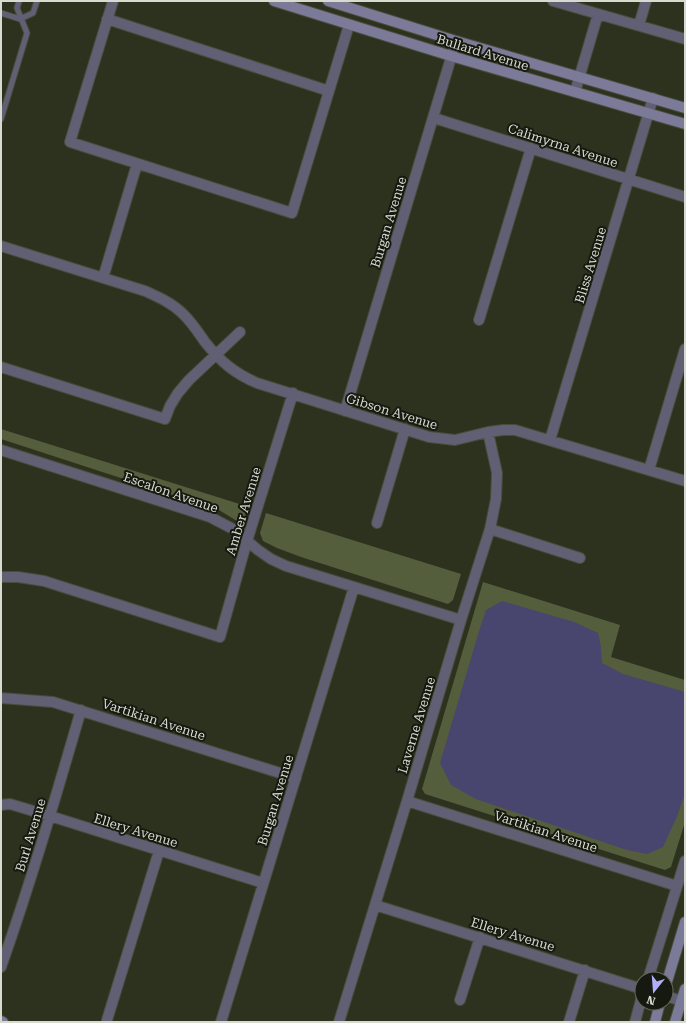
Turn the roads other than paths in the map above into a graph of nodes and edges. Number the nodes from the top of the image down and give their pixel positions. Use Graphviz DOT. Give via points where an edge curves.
graph roads {
  1 [pos="19,1"];
  2 [pos="37,1"];
  3 [pos="113,1"];
  4 [pos="274,1"];
  5 [pos="328,1"];
  6 [pos="553,1"];
  7 [pos="646,1"];
  8 [pos="1,13"];
  9 [pos="598,14"];
  10 [pos="20,19"];
  11 [pos="107,19"];
  12 [pos="349,25"];
  13 [pos="639,25"];
  14 [pos="685,39"];
  15 [pos="456,41"];
  16 [pos="451,56"];
  17 [pos="580,77"];
  18 [pos="329,91"];
  19 [pos="575,92"];
  20 [pos="653,98"];
  21 [pos="685,108"];
  22 [pos="649,113"];
  23 [pos="434,118"];
  24 [pos="1,119"];
  25 [pos="685,124"];
  26 [pos="531,148"];
  27 [pos="137,164"];
  28 [pos="629,180"];
  29 [pos="685,198"];
  30 [pos="1,246"];
  31 [pos="103,278"];
  32 [pos="479,320"];
  33 [pos="240,332"];
  34 [pos="685,349"];
  35 [pos="216,354"];
  36 [pos="1,367"];
  37 [pos="293,394"];
  38 [pos="345,411"];
  39 [pos="405,429"];
  40 [pos="488,432"];
  41 [pos="550,440"];
  42 [pos="1,450"];
  43 [pos="649,470"];
  44 [pos="685,481"];
  45 [pos="377,523"];
  46 [pos="490,529"];
  47 [pos="247,541"];
  48 [pos="580,558"];
  49 [pos="1,576"];
  50 [pos="354,587"];
  51 [pos="461,620"];
  52 [pos="1,698"];
  53 [pos="81,710"];
  54 [pos="296,778"];
  55 [pos="407,801"];
  56 [pos="1,804"];
  57 [pos="50,816"];
  58 [pos="159,851"];
  59 [pos="685,861"];
  60 [pos="263,883"];
  61 [pos="677,886"];
  62 [pos="375,905"];
  63 [pos="685,922"];
  64 [pos="480,937"];
  65 [pos="1,967"];
  66 [pos="585,970"];
  67 [pos="650,971"];
  68 [pos="670,971"];
  69 [pos="634,986"];
  70 [pos="685,989"];
  71 [pos="460,1000"];
  72 [pos="683,1002"];
  73 [pos="638,1011"];
  74 [pos="658,1011"];
  75 [pos="107,1020"];
  76 [pos="221,1022"];
  77 [pos="339,1022"];
  78 [pos="569,1022"];
  79 [pos="635,1022"];
  80 [pos="655,1022"];
  81 [pos="675,1022"];
  1 -- 10 [label="lane" via="17,8"];
  2 -- 10 [label="lane" via="33,13"];
  3 -- 11 [label="street"];
  4 -- 12 [label="main road, Bullard Avenue"];
  5 -- 15 [label="main road, Bullard Avenue"];
  6 -- 9 [label="street"];
  7 -- 13 [label="street"];
  8 -- 10 [label="lane"];
  9 -- 13 [label="street"];
  9 -- 17 [label="street"];
  10 -- 24 [label="lane" via="27,33"];
  11 -- 18 [label="street"];
  11 -- 27 [label="street" via="70,142"];
  12 -- 16 [label="main road, Bullard Avenue"];
  12 -- 18 [label="street"];
  13 -- 14 [label="street"];
  15 -- 16 [label="street, Burgan Avenue"];
  15 -- 17 [label="main road, Bullard Avenue"];
  16 -- 19 [label="main road, Bullard Avenue"];
  16 -- 23 [label="street, Burgan Avenue"];
  17 -- 19 [label="street"];
  17 -- 20 [label="main road, Bullard Avenue"];
  18 -- 27 [label="street" via="292,213"];
  19 -- 22 [label="main road, Bullard Avenue"];
  20 -- 21 [label="main road, Bullard Avenue"];
  20 -- 22 [label="street, Bliss Avenue"];
  22 -- 25 [label="main road, Bullard Avenue"];
  22 -- 28 [label="street, Bliss Avenue"];
  23 -- 26 [label="street, Calimyrna Avenue"];
  23 -- 38 [label="street, Burgan Avenue"];
  26 -- 28 [label="street, Calimyrna Avenue"];
  26 -- 32 [label="street"];
  27 -- 31 [label="street"];
  28 -- 29 [label="street, Calimyrna Avenue"];
  28 -- 41 [label="street, Bliss Avenue"];
  30 -- 31 [label="street, Gibson Avenue"];
  31 -- 35 [label="street, Gibson Avenue" via="165,300 182,313"];
  33 -- 35 [label="street"];
  34 -- 43 [label="street"];
  35 -- 36 [label="street" via="178,393 165,420"];
  35 -- 37 [label="street, Gibson Avenue" via="227,366 241,375 257,383"];
  37 -- 38 [label="street, Gibson Avenue"];
  37 -- 47 [label="street, Amber Avenue"];
  38 -- 39 [label="street, Gibson Avenue"];
  39 -- 40 [label="street, Gibson Avenue" via="429,437 455,440"];
  39 -- 45 [label="street"];
  40 -- 41 [label="street, Gibson Avenue" via="515,430"];
  40 -- 46 [label="street, Laverne Avenue" via="497,473 496,500"];
  41 -- 43 [label="street, Gibson Avenue"];
  42 -- 47 [label="street, Escalon Avenue" via="210,517 233,529"];
  43 -- 44 [label="street, Gibson Avenue"];
  46 -- 48 [label="street"];
  46 -- 51 [label="street, Laverne Avenue"];
  47 -- 49 [label="street, Amber Avenue" via="220,637 44,581"];
  47 -- 50 [label="street, Escalon Avenue" via="271,559 286,566"];
  50 -- 51 [label="street, Escalon Avenue"];
  50 -- 54 [label="street, Burgan Avenue"];
  51 -- 55 [label="street, Laverne Avenue"];
  52 -- 53 [label="street, Vartikian Avenue" via="53,702"];
  53 -- 54 [label="street, Vartikian Avenue"];
  53 -- 57 [label="street, Burl Avenue"];
  54 -- 60 [label="street, Burgan Avenue"];
  55 -- 61 [label="street, Vartikian Avenue"];
  55 -- 62 [label="street, Laverne Avenue"];
  56 -- 57 [label="street, Ellery Avenue" via="10,804"];
  57 -- 58 [label="street, Ellery Avenue"];
  57 -- 65 [label="street, Burl Avenue"];
  58 -- 60 [label="street, Ellery Avenue"];
  58 -- 75 [label="street"];
  59 -- 61 [label="street"];
  60 -- 76 [label="street, Burgan Avenue"];
  61 -- 67 [label="street"];
  62 -- 64 [label="street, Ellery Avenue"];
  62 -- 77 [label="street, Laverne Avenue"];
  63 -- 68 [label="main road"];
  64 -- 66 [label="street, Ellery Avenue"];
  64 -- 71 [label="street"];
  66 -- 69 [label="street, Ellery Avenue"];
  66 -- 78 [label="street"];
  70 -- 72 [label="main road"];
  72 -- 81 [label="main road"];
  73 -- 79 [label="street"];
  74 -- 80 [label="main road"];
}
